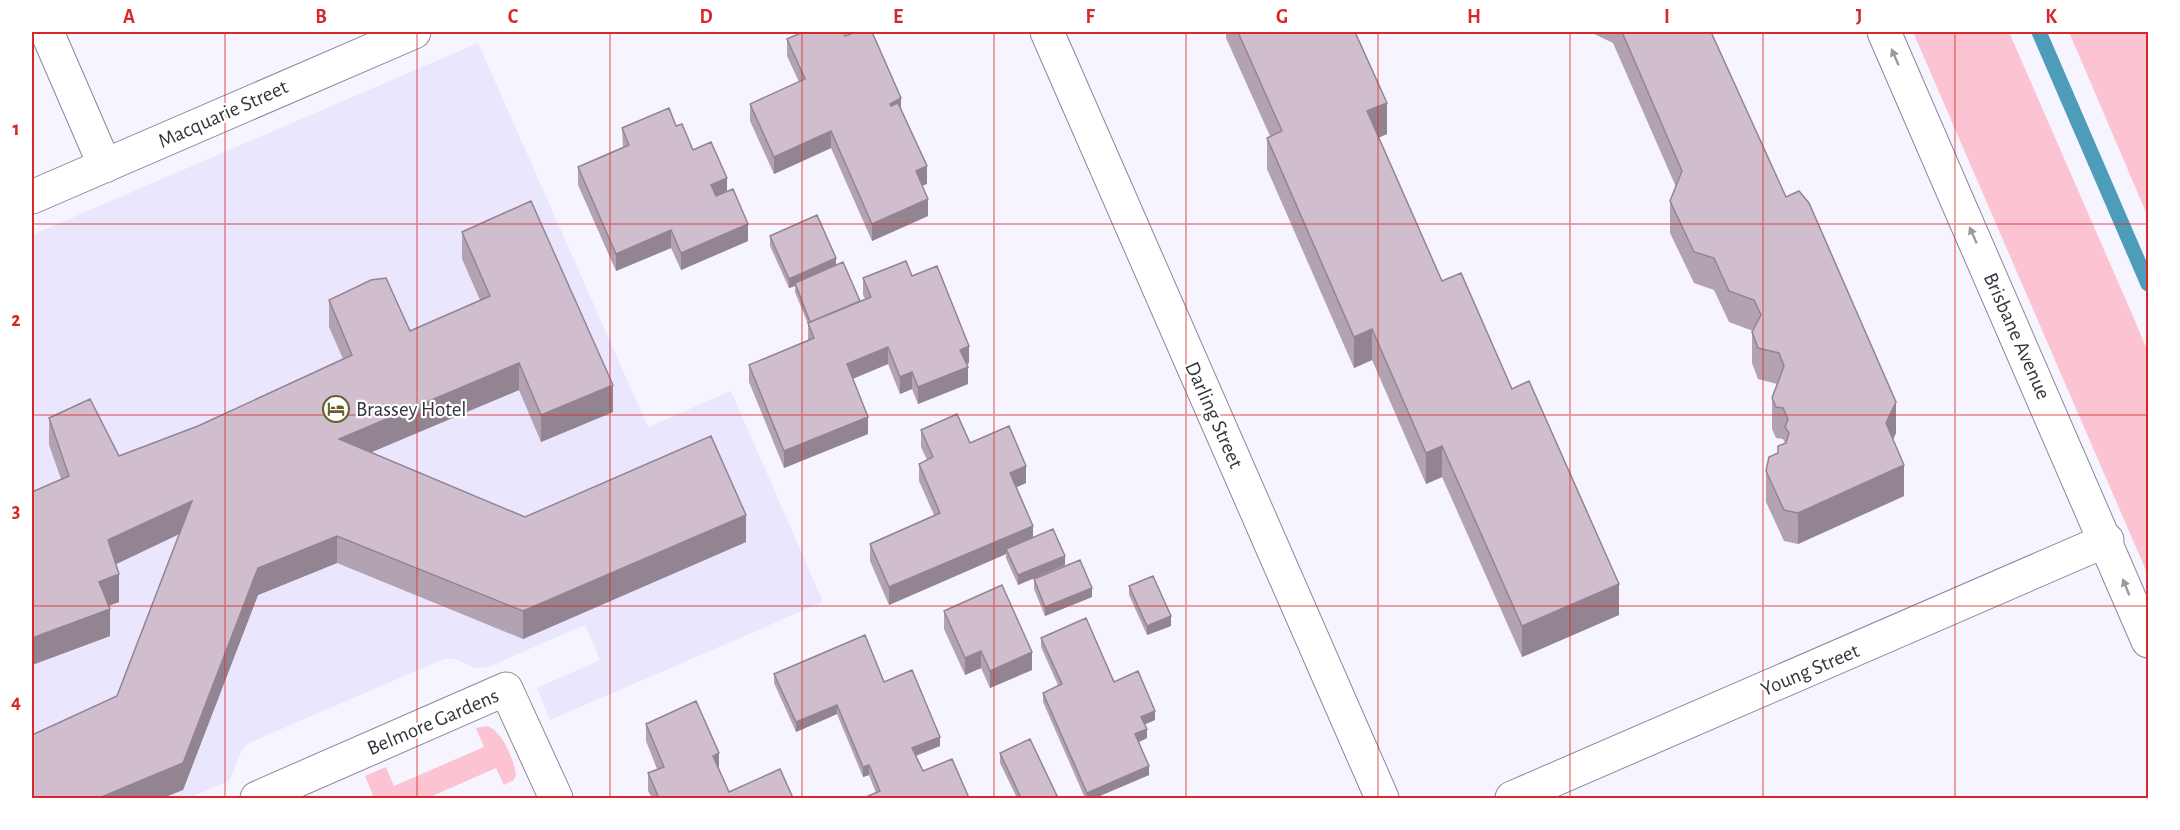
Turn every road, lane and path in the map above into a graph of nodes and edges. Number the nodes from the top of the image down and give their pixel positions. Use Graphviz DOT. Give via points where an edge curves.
graph roads {
  1 [pos="47,32"];
  2 [pos="414,32"];
  3 [pos="1047,32"];
  4 [pos="1884,32"];
  5 [pos="105,166"];
  6 [pos="32,197"];
  7 [pos="2106,540"];
  8 [pos="2148,641"];
  9 [pos="548,796"];
  10 [pos="257,798"];
  11 [pos="1382,798"];
  12 [pos="1512,798"];
  1 -- 5 [label="street"];
  2 -- 5 [label="street, Macquarie Street"];
  3 -- 11 [label="street, Darling Street"];
  7 -- 4 [label="street, Brisbane Avenue, one-way"];
  5 -- 6 [label="street, Macquarie Street"];
  8 -- 7 [label="street, Brisbane Avenue, one-way"];
  7 -- 12 [label="street, Young Street"];
  9 -- 10 [label="street, Belmore Gardens" via="506,689"];
}
